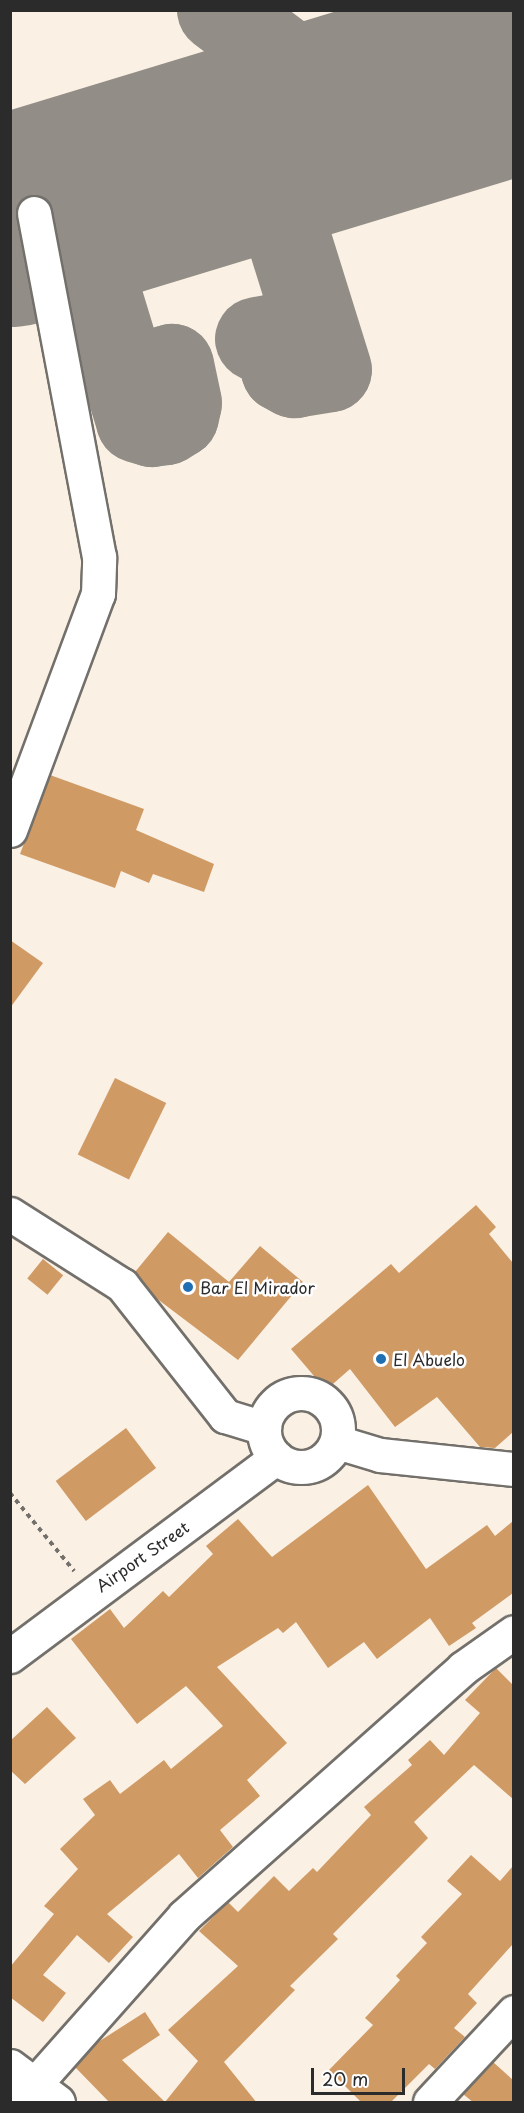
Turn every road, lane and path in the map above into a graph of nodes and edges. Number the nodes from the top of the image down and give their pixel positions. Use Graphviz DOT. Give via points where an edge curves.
graph roads {
  1 [pos="34,213"];
  2 [pos="10,830"];
  3 [pos="10,1214"];
  4 [pos="337,1442"];
  5 [pos="270,1443"];
  6 [pos="513,1469"];
  7 [pos="10,1493"];
  8 [pos="92,1592"];
  9 [pos="513,1632"];
  10 [pos="10,1656"];
  11 [pos="513,2012"];
  12 [pos="30,2089"];
  13 [pos="430,2103"];
  1 -- 2 [label="street" via="99,557 98,594"];
  3 -- 5 [label="street" via="122,1285 225,1416"];
  4 -- 5 [label="street" via="327,1457 311,1467 292,1467"];
  4 -- 5 [label="street" via="338,1426 333,1412 322,1400 308,1394 292,1394 278,1401 268,1413"];
  4 -- 6 [label="street" via="380,1455"];
  5 -- 8 [label="street, Airport Street"];
  7 -- 8 [label="path"];
  8 -- 10 [label="street, Airport Street"];
  9 -- 12 [label="street" via="463,1668 184,1916"];
  11 -- 13 [label="street"];
}
